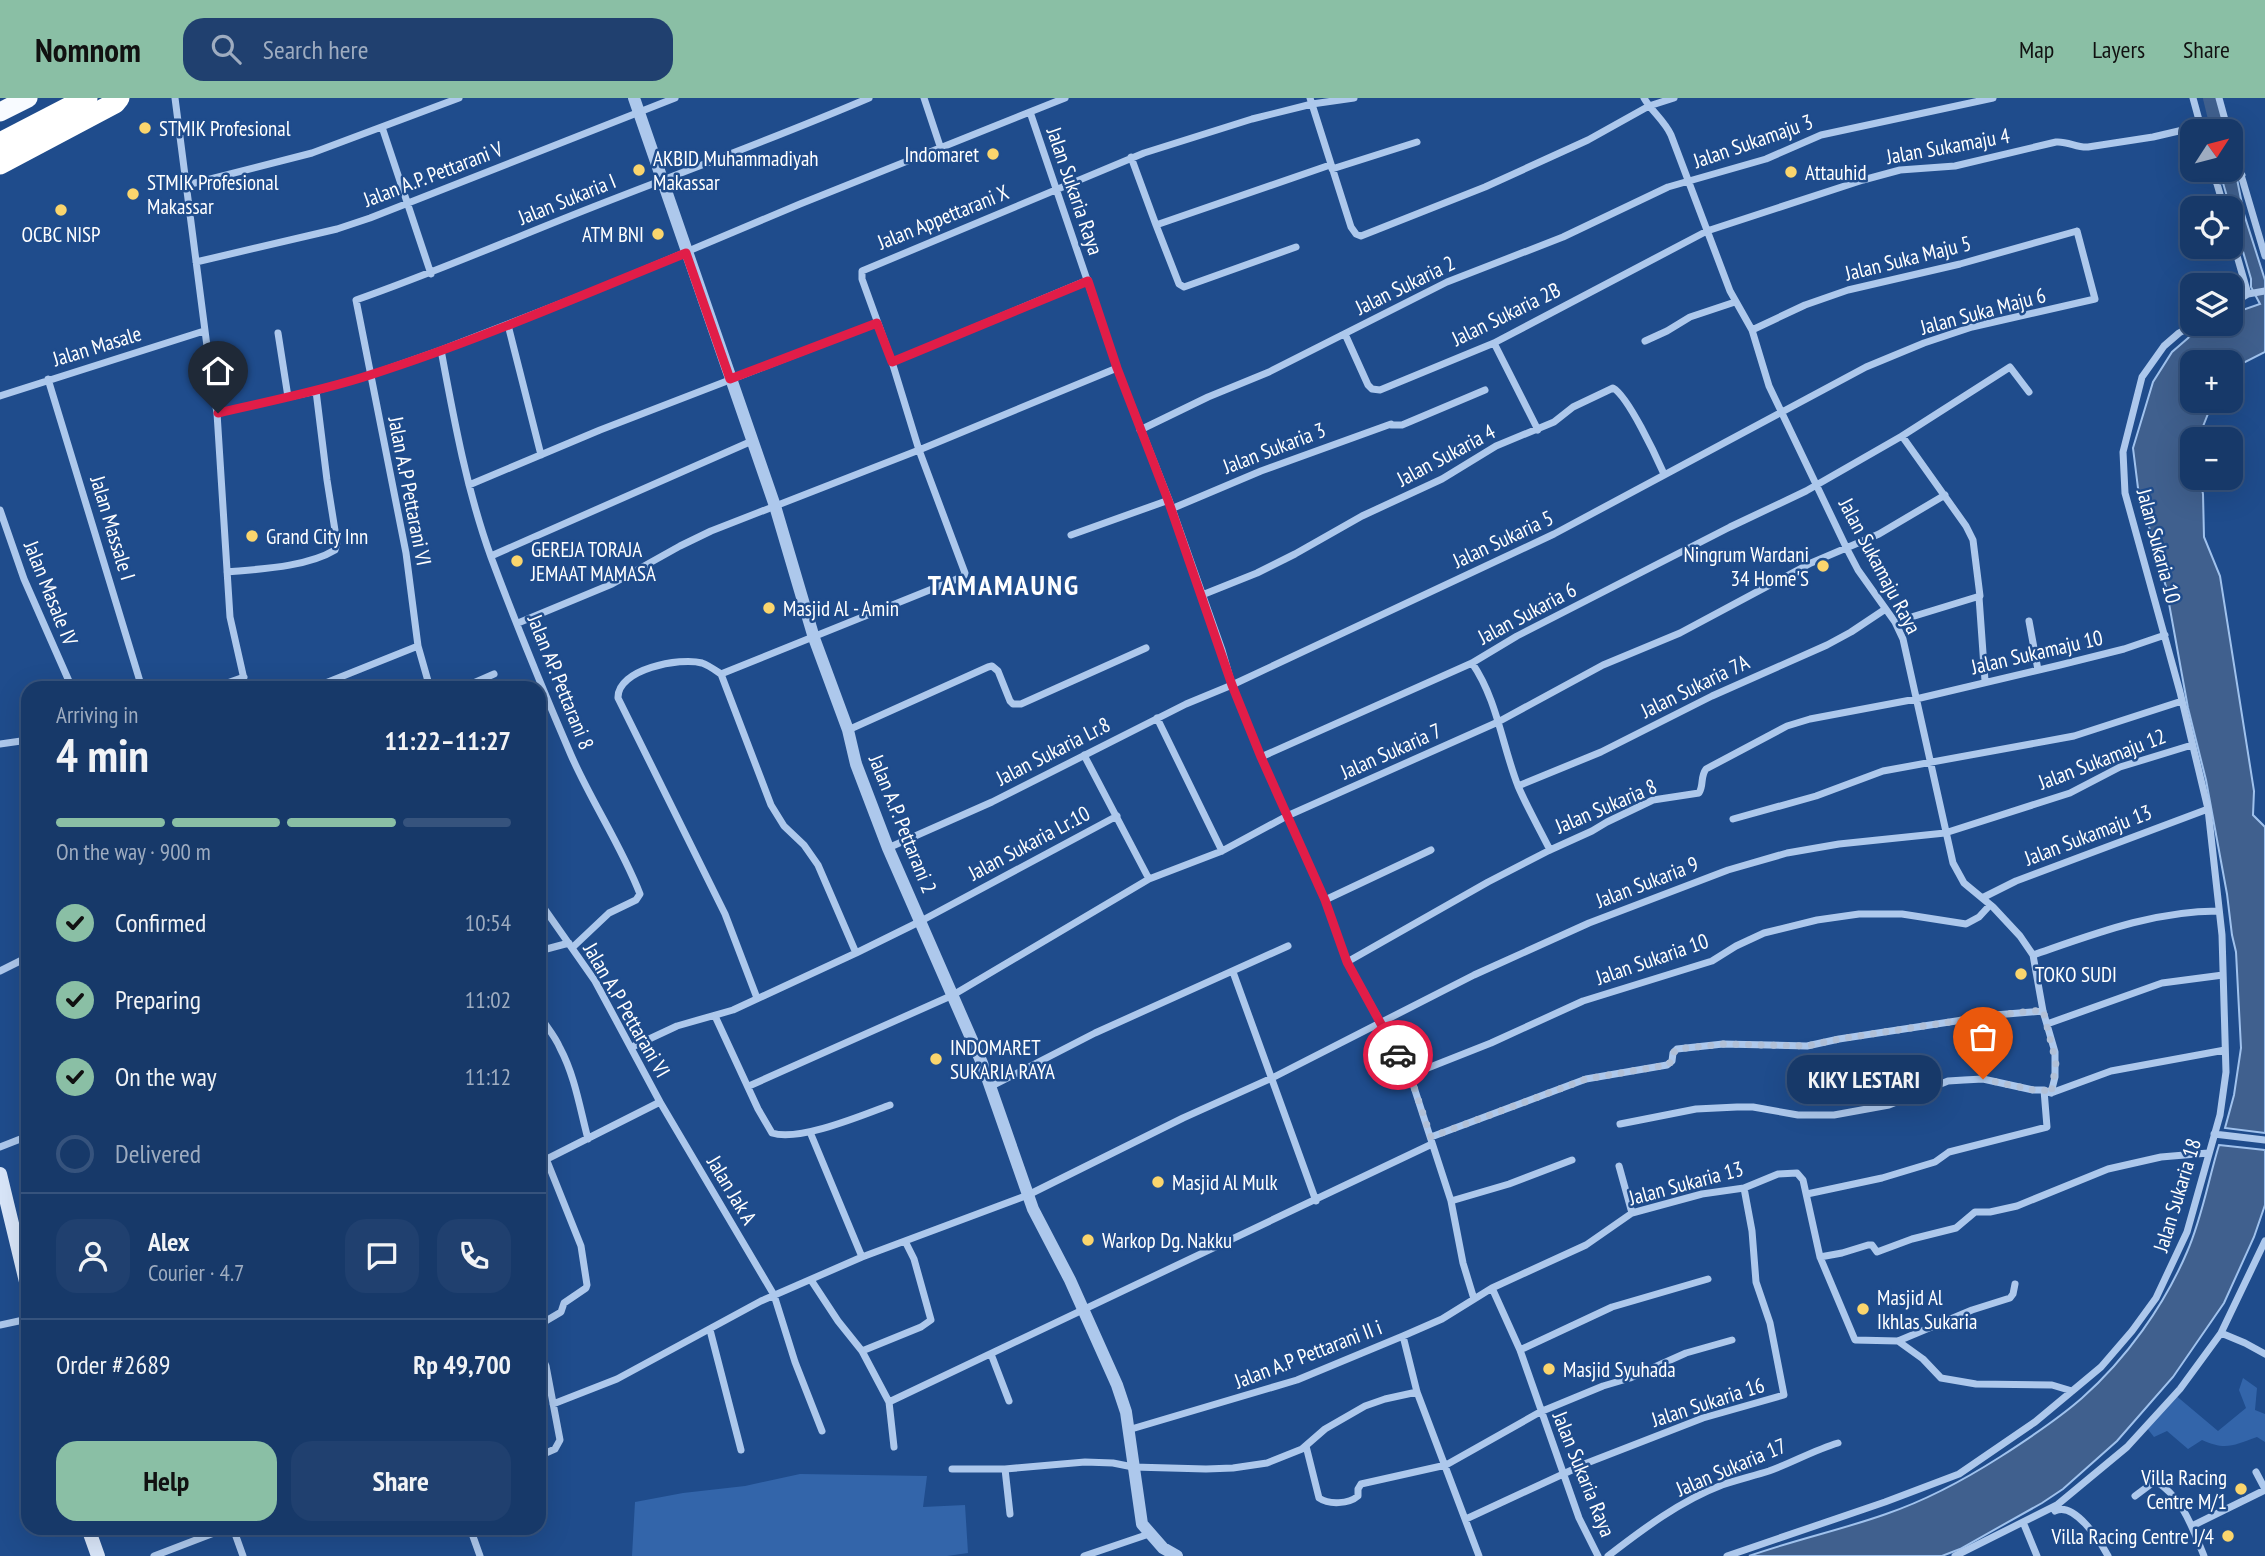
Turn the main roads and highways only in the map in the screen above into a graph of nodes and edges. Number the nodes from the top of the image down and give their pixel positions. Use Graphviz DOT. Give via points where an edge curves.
graph roads {
  1 [pos="28,98"];
  2 [pos="58,98"];
  3 [pos="87,98"];
  4 [pos="108,98"];
  5 [pos="119,98"];
  6 [pos="0,112"];
  7 [pos="0,129"];
  8 [pos="0,156"];
  9 [pos="0,1174"];
  10 [pos="21,1261"];
  11 [pos="90,1535"];
  12 [pos="98,1556"];
  1 -- 6 [label="highway"];
  2 -- 7 [label="highway"];
  3 -- 8 [label="highway"];
  4 -- 8 [label="highway"];
  5 -- 8 [label="highway, bridge"];
  9 -- 10 [label="main road"];
  11 -- 12 [label="main road"];
}
